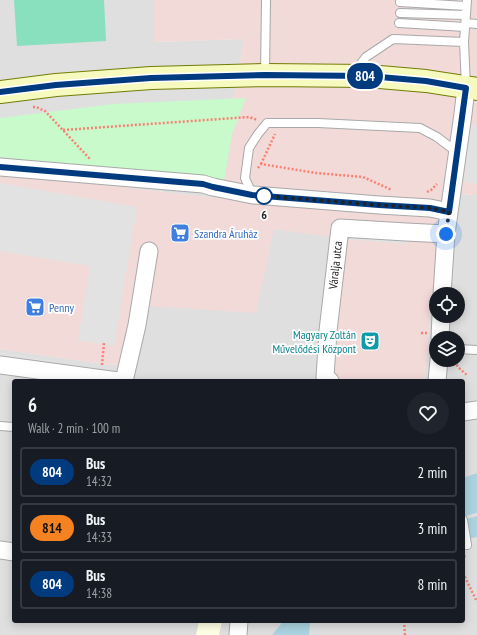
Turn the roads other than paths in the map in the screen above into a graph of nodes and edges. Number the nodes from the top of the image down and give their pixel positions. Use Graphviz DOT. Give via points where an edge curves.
graph roads {
  1 [pos="266,0"];
  2 [pos="401,1"];
  3 [pos="467,3"];
  4 [pos="400,13"];
  5 [pos="466,22"];
  6 [pos="399,23"];
  7 [pos="477,24"];
  8 [pos="398,39"];
  9 [pos="464,42"];
  10 [pos="265,75"];
  11 [pos="351,76"];
  12 [pos="472,88"];
  13 [pos="0,92"];
  14 [pos="458,153"];
  15 [pos="0,168"];
  16 [pos="252,195"];
  17 [pos="449,212"];
  18 [pos="446,234"];
  19 [pos="149,251"];
  20 [pos="442,287"];
  21 [pos="465,349"];
  22 [pos="477,350"];
  23 [pos="0,365"];
  24 [pos="443,367"];
  25 [pos="103,379"];
  26 [pos="124,379"];
  27 [pos="327,379"];
  28 [pos="438,379"];
  29 [pos="477,410"];
  30 [pos="465,412"];
  31 [pos="0,426"];
  32 [pos="12,427"];
  33 [pos="465,530"];
  34 [pos="468,545"];
  35 [pos="0,550"];
  36 [pos="12,552"];
  37 [pos="239,623"];
  38 [pos="238,635"];
  1 -- 10 [label="lane"];
  2 -- 3 [label="lane"];
  2 -- 4 [label="lane"];
  3 -- 5 [label="lane"];
  4 -- 5 [label="lane"];
  4 -- 6 [label="lane"];
  5 -- 6 [label="lane"];
  5 -- 7 [label="lane"];
  5 -- 9 [label="lane"];
  6 -- 8 [label="lane"];
  8 -- 9 [label="lane"];
  8 -- 11 [label="lane" via="393,39 366,57"];
  9 -- 12 [label="lane"];
  10 -- 11 [label="main road"];
  10 -- 13 [label="main road" via="151,78"];
  11 -- 12 [label="main road" via="426,81"];
  12 -- 14 [label="street"];
  14 -- 16 [label="lane" via="420,128 267,123 249,148 245,178"];
  14 -- 17 [label="street"];
  15 -- 16 [label="street" via="203,184"];
  16 -- 17 [label="street" via="430,208"];
  17 -- 18 [label="street"];
  18 -- 20 [label="street"];
  18 -- 27 [label="street, Váralja utca" via="340,228 324,377"];
  19 -- 26 [label="street" via="137,325"];
  21 -- 22 [label="lane"];
  23 -- 25 [label="street"];
  24 -- 28 [label="street"];
  29 -- 30 [label="street"];
  31 -- 32 [label="lane"];
  33 -- 34 [label="lane"];
  35 -- 36 [label="street"];
  37 -- 38 [label="street"];
}
